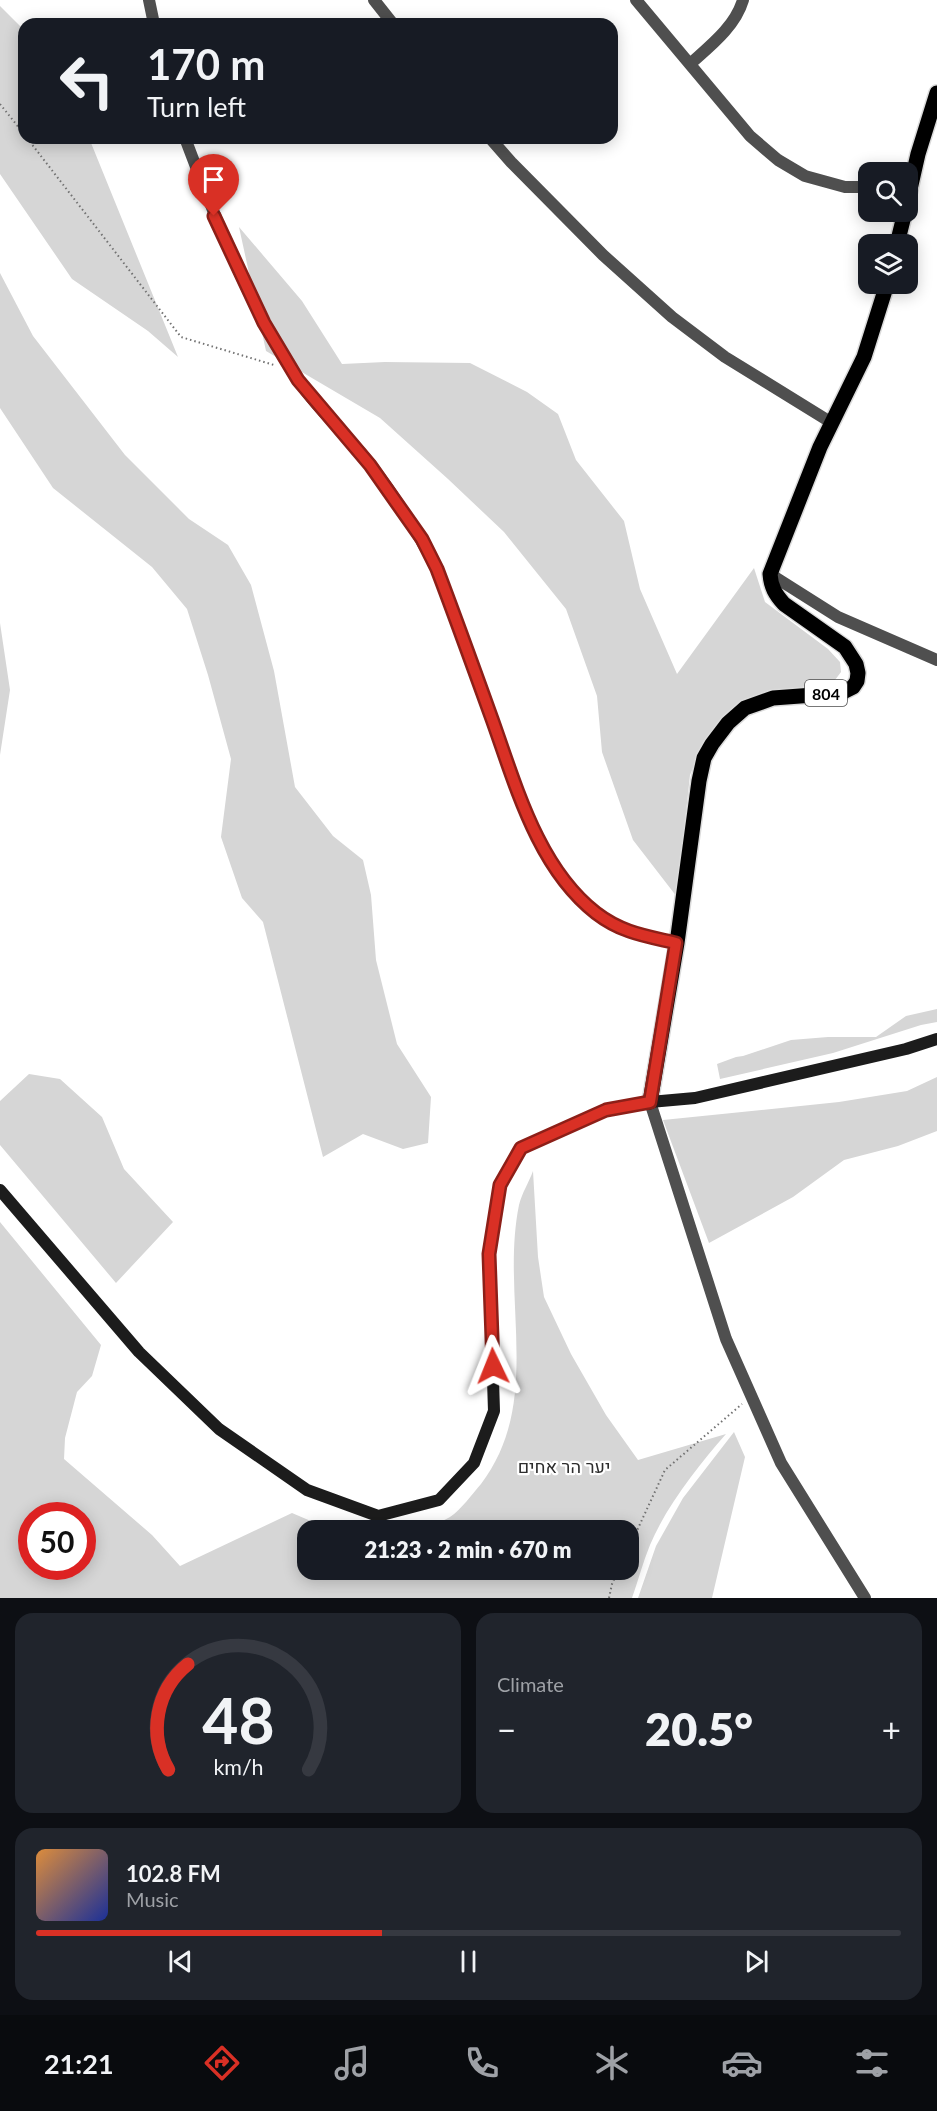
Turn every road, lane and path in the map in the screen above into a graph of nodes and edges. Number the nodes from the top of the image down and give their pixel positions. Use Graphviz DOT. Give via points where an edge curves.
graph roads {
  1 [pos="149,0"];
  2 [pos="374,0"];
  3 [pos="636,0"];
  4 [pos="743,0"];
  5 [pos="153,18"];
  6 [pos="388,18"];
  7 [pos="690,64"];
  8 [pos="937,93"];
  9 [pos="0,104"];
  10 [pos="18,126"];
  11 [pos="32,144"];
  12 [pos="186,144"];
  13 [pos="495,144"];
  14 [pos="916,162"];
  15 [pos="858,187"];
  16 [pos="884,294"];
  17 [pos="291,369"];
  18 [pos="832,423"];
  19 [pos="770,574"];
  20 [pos="937,660"];
  21 [pos="676,943"];
  22 [pos="937,1039"];
  23 [pos="650,1102"];
  24 [pos="0,1190"];
  25 [pos="752,1397"];
  26 [pos="639,1526"];
  27 [pos="614,1580"];
  28 [pos="609,1598"];
  29 [pos="865,1598"];
  1 -- 5 [label="street"];
  2 -- 6 [label="street"];
  3 -- 7 [label="street"];
  4 -- 7 [label="street" via="716,42"];
  7 -- 15 [label="street" via="750,136 778,160 805,176"];
  8 -- 14 [label="main road"];
  9 -- 10 [label="path"];
  11 -- 17 [label="path" via="181,337"];
  12 -- 17 [label="street" via="214,216 264,323"];
  13 -- 18 [label="street" via="603,255 672,317 725,357"];
  16 -- 18 [label="main road" via="864,357"];
  17 -- 21 [label="street" via="370,465 422,539 524,806 557,872 577,896 622,930"];
  18 -- 19 [label="main road"];
  19 -- 20 [label="street" via="838,616"];
  19 -- 21 [label="main road, 804" via="771,585 784,604 845,646 856,664 857,681 841,693 773,698 745,708 711,744 699,781"];
  21 -- 23 [label="main road, 804"];
  22 -- 23 [label="main road" via="695,1098"];
  23 -- 24 [label="main road" via="606,1110 521,1148 500,1185 489,1254 494,1411 478,1453 474,1463 439,1500 378,1516 307,1490 219,1430 139,1352"];
  23 -- 25 [label="street" via="726,1339"];
  25 -- 26 [label="path" via="665,1470"];
  25 -- 29 [label="street" via="781,1462"];
  27 -- 28 [label="path"];
}
